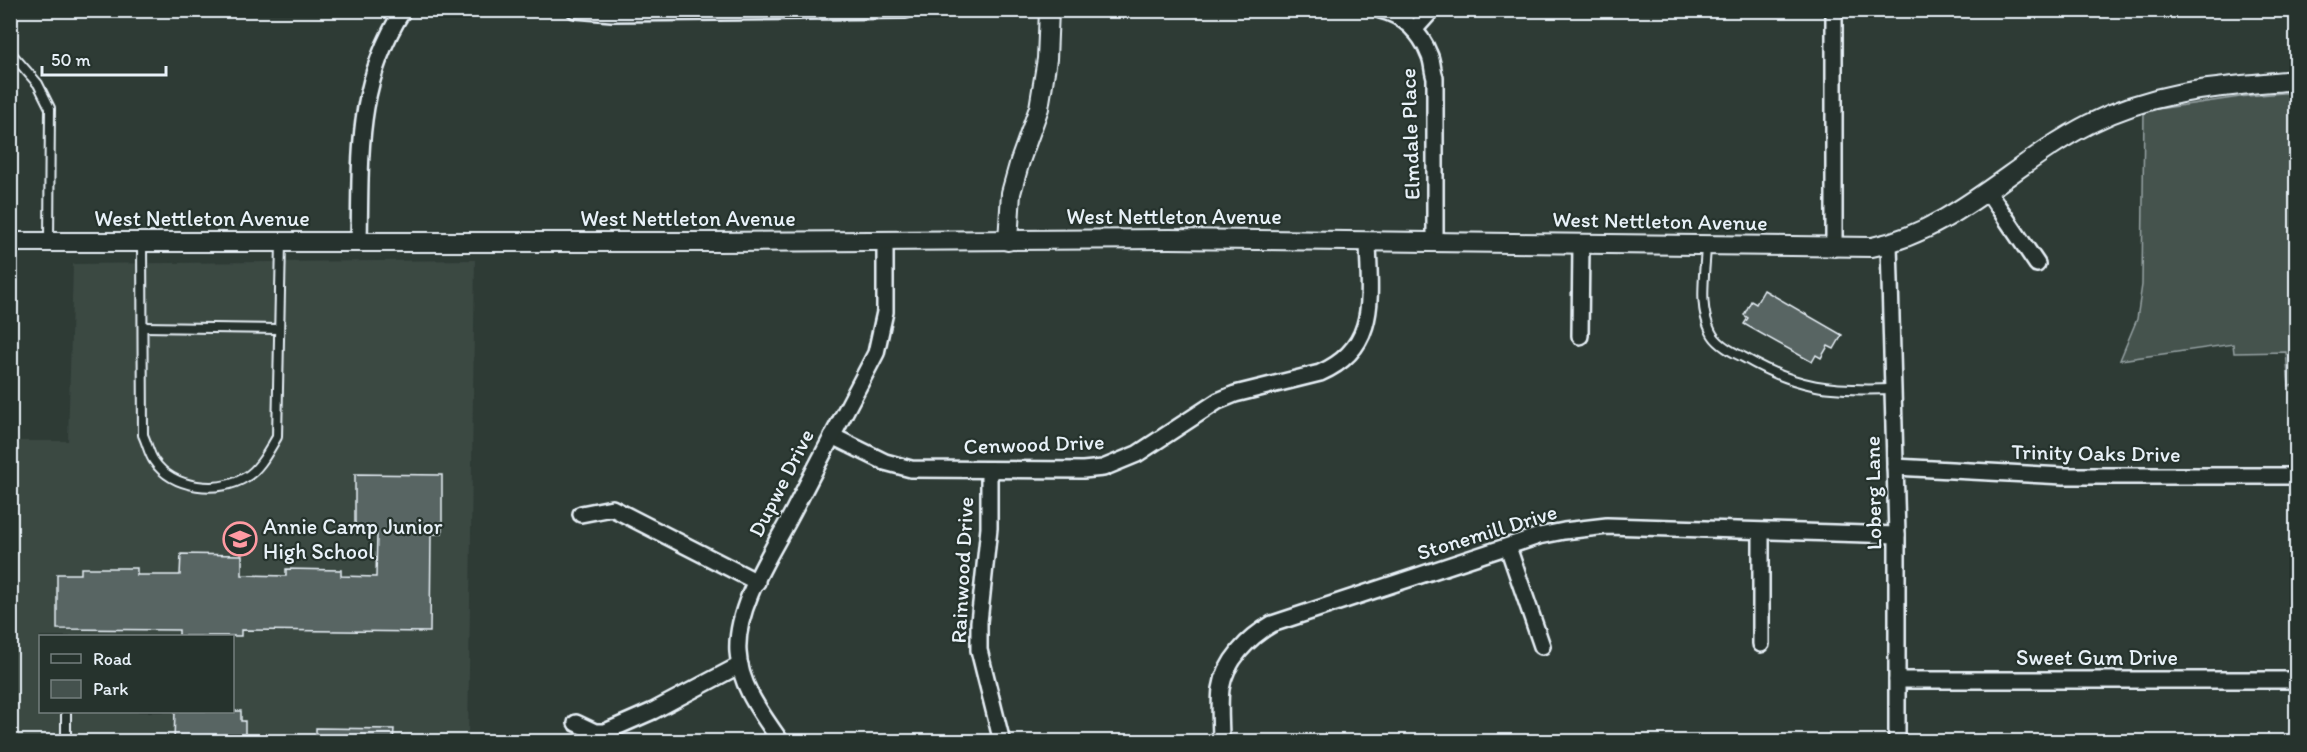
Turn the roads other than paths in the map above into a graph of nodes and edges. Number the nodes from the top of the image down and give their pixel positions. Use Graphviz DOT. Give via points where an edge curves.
graph roads {
  1 [pos="403,10"];
  2 [pos="575,10"];
  3 [pos="906,10"];
  4 [pos="1049,10"];
  5 [pos="1380,10"];
  6 [pos="1432,10"];
  7 [pos="1834,10"];
  8 [pos="1414,30"];
  9 [pos="10,52"];
  10 [pos="2296,80"];
  11 [pos="1988,192"];
  12 [pos="885,240"];
  13 [pos="1008,240"];
  14 [pos="1368,240"];
  15 [pos="359,241"];
  16 [pos="1435,241"];
  17 [pos="10,242"];
  18 [pos="49,242"];
  19 [pos="142,242"];
  20 [pos="281,242"];
  21 [pos="1888,243"];
  22 [pos="1581,245"];
  23 [pos="1706,246"];
  24 [pos="1834,248"];
  25 [pos="2037,264"];
  26 [pos="144,327"];
  27 [pos="278,329"];
  28 [pos="1580,336"];
  29 [pos="1893,389"];
  30 [pos="832,436"];
  31 [pos="1895,467"];
  32 [pos="989,470"];
  33 [pos="2296,476"];
  34 [pos="581,514"];
  35 [pos="1761,532"];
  36 [pos="1897,535"];
  37 [pos="1508,547"];
  38 [pos="757,582"];
  39 [pos="1761,644"];
  40 [pos="1542,646"];
  41 [pos="740,665"];
  42 [pos="1897,680"];
  43 [pos="2296,680"];
  44 [pos="66,713"];
  45 [pos="576,723"];
  46 [pos="66,741"];
  47 [pos="781,741"];
  48 [pos="1002,741"];
  49 [pos="1221,741"];
  50 [pos="1897,741"];
  1 -- 15 [label="street" via="367,93 362,128"];
  2 -- 3 [label="street" via="612,13"];
  4 -- 13 [label="street" via="1039,108 1011,193"];
  5 -- 8 [label="street" via="1404,20"];
  6 -- 8 [label="street"];
  7 -- 24 [label="street"];
  8 -- 16 [label="street, Elmdale Place" via="1430,54 1435,78"];
  9 -- 18 [label="lane" via="38,84 50,108"];
  10 -- 11 [label="street, West Nettleton Avenue" via="2194,89 2143,101 2086,125"];
  11 -- 21 [label="street, West Nettleton Avenue" via="1916,233"];
  11 -- 25 [label="street"];
  12 -- 13 [label="street, West Nettleton Avenue"];
  12 -- 15 [label="street, West Nettleton Avenue"];
  12 -- 30 [label="street, Dupwe Drive" via="885,312 876,353"];
  13 -- 14 [label="street, West Nettleton Avenue"];
  14 -- 16 [label="street, West Nettleton Avenue"];
  14 -- 32 [label="street, Cenwood Drive" via="1370,309 1366,324 1348,357 1332,368 1218,401 1137,454 1103,468"];
  15 -- 20 [label="street, West Nettleton Avenue"];
  16 -- 22 [label="street, West Nettleton Avenue"];
  17 -- 18 [label="street, West Nettleton Avenue"];
  18 -- 19 [label="street, West Nettleton Avenue"];
  19 -- 20 [label="street, West Nettleton Avenue"];
  19 -- 26 [label="lane"];
  20 -- 27 [label="lane"];
  21 -- 24 [label="street, West Nettleton Avenue"];
  21 -- 29 [label="street, Loberg Lane"];
  22 -- 23 [label="street, West Nettleton Avenue"];
  22 -- 28 [label="street"];
  23 -- 24 [label="street, West Nettleton Avenue"];
  23 -- 29 [label="lane" via="1704,312 1712,335 1730,350 1762,369 1821,388"];
  26 -- 27 [label="lane"];
  26 -- 27 [label="lane" via="143,435 154,461 172,476 194,486 223,488 248,477 277,437"];
  29 -- 31 [label="street, Loberg Lane"];
  30 -- 32 [label="street, Cenwood Drive" via="885,462 911,469"];
  30 -- 38 [label="street, Dupwe Drive"];
  31 -- 33 [label="street, Trinity Oaks Drive" via="2064,476"];
  31 -- 36 [label="street, Loberg Lane"];
  32 -- 48 [label="street, Rainwood Drive" via="989,528 979,650"];
  34 -- 38 [label="street" via="612,508"];
  35 -- 36 [label="street, Stonemill Drive"];
  35 -- 37 [label="street, Stonemill Drive" via="1607,526 1539,536"];
  35 -- 39 [label="street"];
  36 -- 42 [label="street, Loberg Lane"];
  37 -- 40 [label="street"];
  37 -- 49 [label="street, Stonemill Drive" via="1257,632 1224,676"];
  38 -- 41 [label="street, Dupwe Drive" via="740,623"];
  41 -- 45 [label="street" via="605,732"];
  41 -- 47 [label="street, Dupwe Drive" via="748,692"];
  42 -- 43 [label="street, Sweet Gum Drive"];
  42 -- 50 [label="street, Loberg Lane"];
  44 -- 46 [label="lane"];
}
